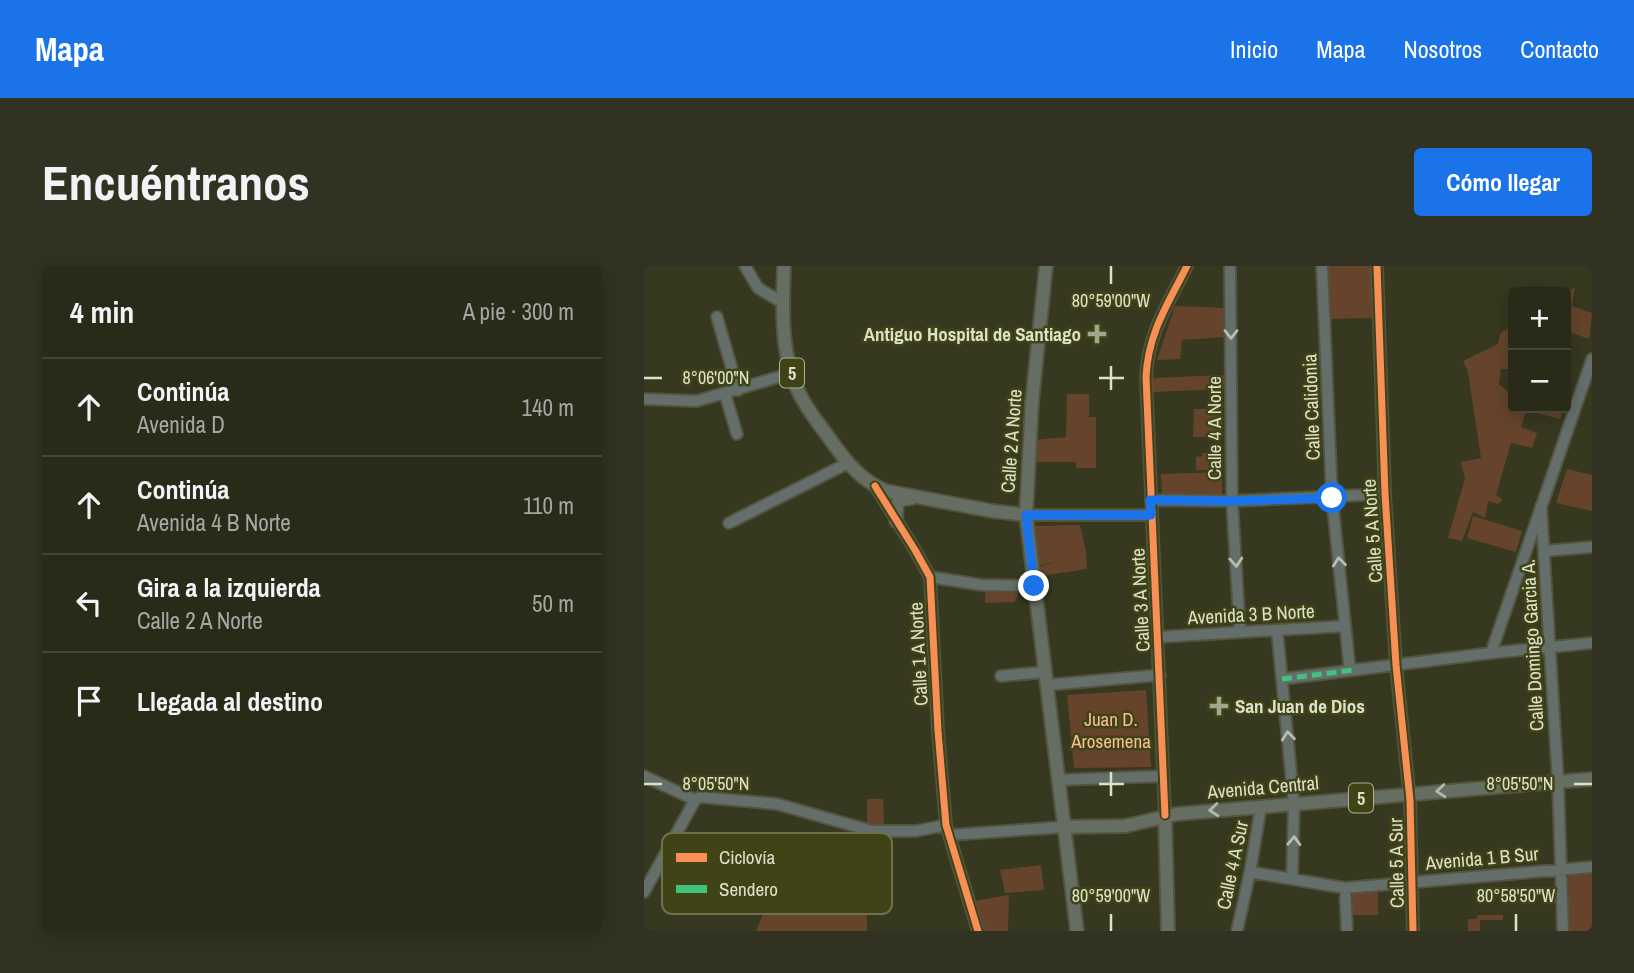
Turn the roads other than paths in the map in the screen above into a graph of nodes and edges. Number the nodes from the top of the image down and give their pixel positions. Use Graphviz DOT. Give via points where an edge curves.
graph roads {
  1 [pos="745,266"];
  2 [pos="784,266"];
  3 [pos="1046,266"];
  4 [pos="1187,266"];
  5 [pos="1230,266"];
  6 [pos="1322,266"];
  7 [pos="1377,266"];
  8 [pos="783,303"];
  9 [pos="718,317"];
  10 [pos="1592,359"];
  11 [pos="792,373"];
  12 [pos="1588,384"];
  13 [pos="738,390"];
  14 [pos="725,394"];
  15 [pos="644,400"];
  16 [pos="737,434"];
  17 [pos="848,463"];
  18 [pos="875,486"];
  19 [pos="1385,494"];
  20 [pos="916,497"];
  21 [pos="1332,498"];
  22 [pos="1150,500"];
  23 [pos="1232,501"];
  24 [pos="1541,506"];
  25 [pos="1026,515"];
  26 [pos="1151,515"];
  27 [pos="896,520"];
  28 [pos="729,523"];
  29 [pos="1592,547"];
  30 [pos="1544,551"];
  31 [pos="930,577"];
  32 [pos="1034,586"];
  33 [pos="1345,626"];
  34 [pos="1277,630"];
  35 [pos="1240,632"];
  36 [pos="1158,637"];
  37 [pos="1592,643"];
  38 [pos="1550,647"];
  39 [pos="1491,653"];
  40 [pos="1396,665"];
  41 [pos="1354,670"];
  42 [pos="1160,675"];
  43 [pos="1001,676"];
  44 [pos="1046,678"];
  45 [pos="1282,679"];
  46 [pos="644,776"];
  47 [pos="1163,776"];
  48 [pos="1592,779"];
  49 [pos="1059,780"];
  50 [pos="1558,781"];
  51 [pos="1410,794"];
  52 [pos="695,800"];
  53 [pos="1294,804"];
  54 [pos="1261,806"];
  55 [pos="1169,817"];
  56 [pos="1065,827"];
  57 [pos="947,830"];
  58 [pos="677,833"];
  59 [pos="662,860"];
  60 [pos="1592,867"];
  61 [pos="1560,869"];
  62 [pos="1250,872"];
  63 [pos="1293,879"];
  64 [pos="1412,882"];
  65 [pos="1345,888"];
  66 [pos="644,892"];
  67 [pos="978,931"];
  68 [pos="1077,931"];
  69 [pos="1168,931"];
  70 [pos="1237,931"];
  71 [pos="1347,931"];
  72 [pos="1413,931"];
  73 [pos="1563,931"];
  1 -- 8 [label="street" via="758,288"];
  2 -- 8 [label="main road, 5"];
  3 -- 25 [label="main road, Calle 2 A Norte"];
  4 -- 22 [label="street, Calle 3 A Norte" via="1147,352"];
  5 -- 23 [label="street, Calle 4 A Norte, one-way"];
  6 -- 21 [label="street, Calle Calidonia"];
  7 -- 19 [label="street, Calle 5 A Norte"];
  8 -- 11 [label="main road, 5"];
  9 -- 13 [label="street"];
  10 -- 12 [label="street, Calle Domingo Garcia A."];
  11 -- 13 [label="street"];
  11 -- 17 [label="main road, 5" via="804,402"];
  12 -- 24 [label="street, Calle Domingo Garcia A."];
  13 -- 14 [label="street"];
  14 -- 15 [label="street" via="696,401"];
  14 -- 16 [label="street"];
  17 -- 18 [label="main road, 5"];
  17 -- 28 [label="street"];
  18 -- 20 [label="main road, 5"];
  18 -- 27 [label="street, Calle 1 A Norte"];
  19 -- 21 [label="street"];
  19 -- 40 [label="street, Calle 5 A Norte"];
  20 -- 25 [label="main road, 5"];
  20 -- 27 [label="main road" via="897,504"];
  21 -- 23 [label="street"];
  33 -- 21 [label="street, Calle Calidonia, one-way"];
  22 -- 23 [label="street"];
  22 -- 26 [label="street, Calle 3 A Norte"];
  23 -- 35 [label="street, Calle 4 A Norte, one-way"];
  24 -- 30 [label="street, Calle Domingo Garcia A."];
  24 -- 39 [label="street, Calle Domingo Garcia A."];
  25 -- 26 [label="street"];
  25 -- 32 [label="main road, Calle 2 A Norte"];
  26 -- 36 [label="street, Calle 3 A Norte"];
  27 -- 31 [label="street, Calle 1 A Norte"];
  29 -- 30 [label="street"];
  30 -- 38 [label="street, Calle Domingo Garcia A."];
  31 -- 32 [label="street"];
  31 -- 57 [label="street, Calle 1 A Norte"];
  32 -- 44 [label="main road, Calle 2 A Norte"];
  33 -- 34 [label="street, Avenida 3 B Norte"];
  33 -- 41 [label="street, Calle Calidonia"];
  34 -- 35 [label="street, Avenida 3 B Norte"];
  34 -- 45 [label="street"];
  35 -- 36 [label="street, Avenida 3 B Norte"];
  36 -- 42 [label="street, Calle 3 A Norte"];
  37 -- 38 [label="street"];
  38 -- 39 [label="street"];
  38 -- 50 [label="street, Calle Domingo Garcia A."];
  39 -- 40 [label="street"];
  40 -- 41 [label="street"];
  40 -- 51 [label="street, Calle 5 A Norte"];
  41 -- 45 [label="street"];
  42 -- 44 [label="street"];
  42 -- 47 [label="street, Calle 3 A Norte"];
  43 -- 44 [label="street"];
  44 -- 49 [label="main road, Calle 2 A Norte"];
  53 -- 45 [label="street, one-way"];
  46 -- 52 [label="street"];
  47 -- 49 [label="street"];
  47 -- 55 [label="street, Calle 3 A Norte"];
  48 -- 50 [label="main road, Avenida Central / 5"];
  49 -- 56 [label="main road, Calle 2 A Norte"];
  50 -- 51 [label="main road, Avenida Central / 5, one-way"];
  50 -- 61 [label="street, Calle Domingo Garcia A."];
  51 -- 53 [label="main road, Avenida Central / 5"];
  51 -- 64 [label="street, Calle 5 A Sur"];
  52 -- 57 [label="street" via="777,804 872,831"];
  52 -- 58 [label="street"];
  53 -- 54 [label="main road, Avenida Central / 5"];
  63 -- 53 [label="street, one-way"];
  54 -- 55 [label="main road, Avenida Central / 5, one-way"];
  54 -- 62 [label="street, Calle 4 A Sur"];
  55 -- 56 [label="main road, Avenida Central / 5" via="1125,826"];
  55 -- 69 [label="main road"];
  56 -- 57 [label="street"];
  56 -- 68 [label="main road, Calle 2 A Norte"];
  57 -- 67 [label="street, Calle 1 A Norte"];
  59 -- 66 [label="street"];
  60 -- 61 [label="street, Avenida 1 B Sur"];
  61 -- 64 [label="street, Avenida 1 B Sur"];
  61 -- 73 [label="street, Calle Domingo Garcia A."];
  62 -- 63 [label="street, Avenida 1 B Sur"];
  62 -- 70 [label="street, Calle 4 A Sur"];
  63 -- 65 [label="street, Avenida 1 B Sur"];
  64 -- 65 [label="street, Avenida 1 B Sur"];
  64 -- 72 [label="street, Calle 5 A Sur"];
  65 -- 71 [label="street"];
}
